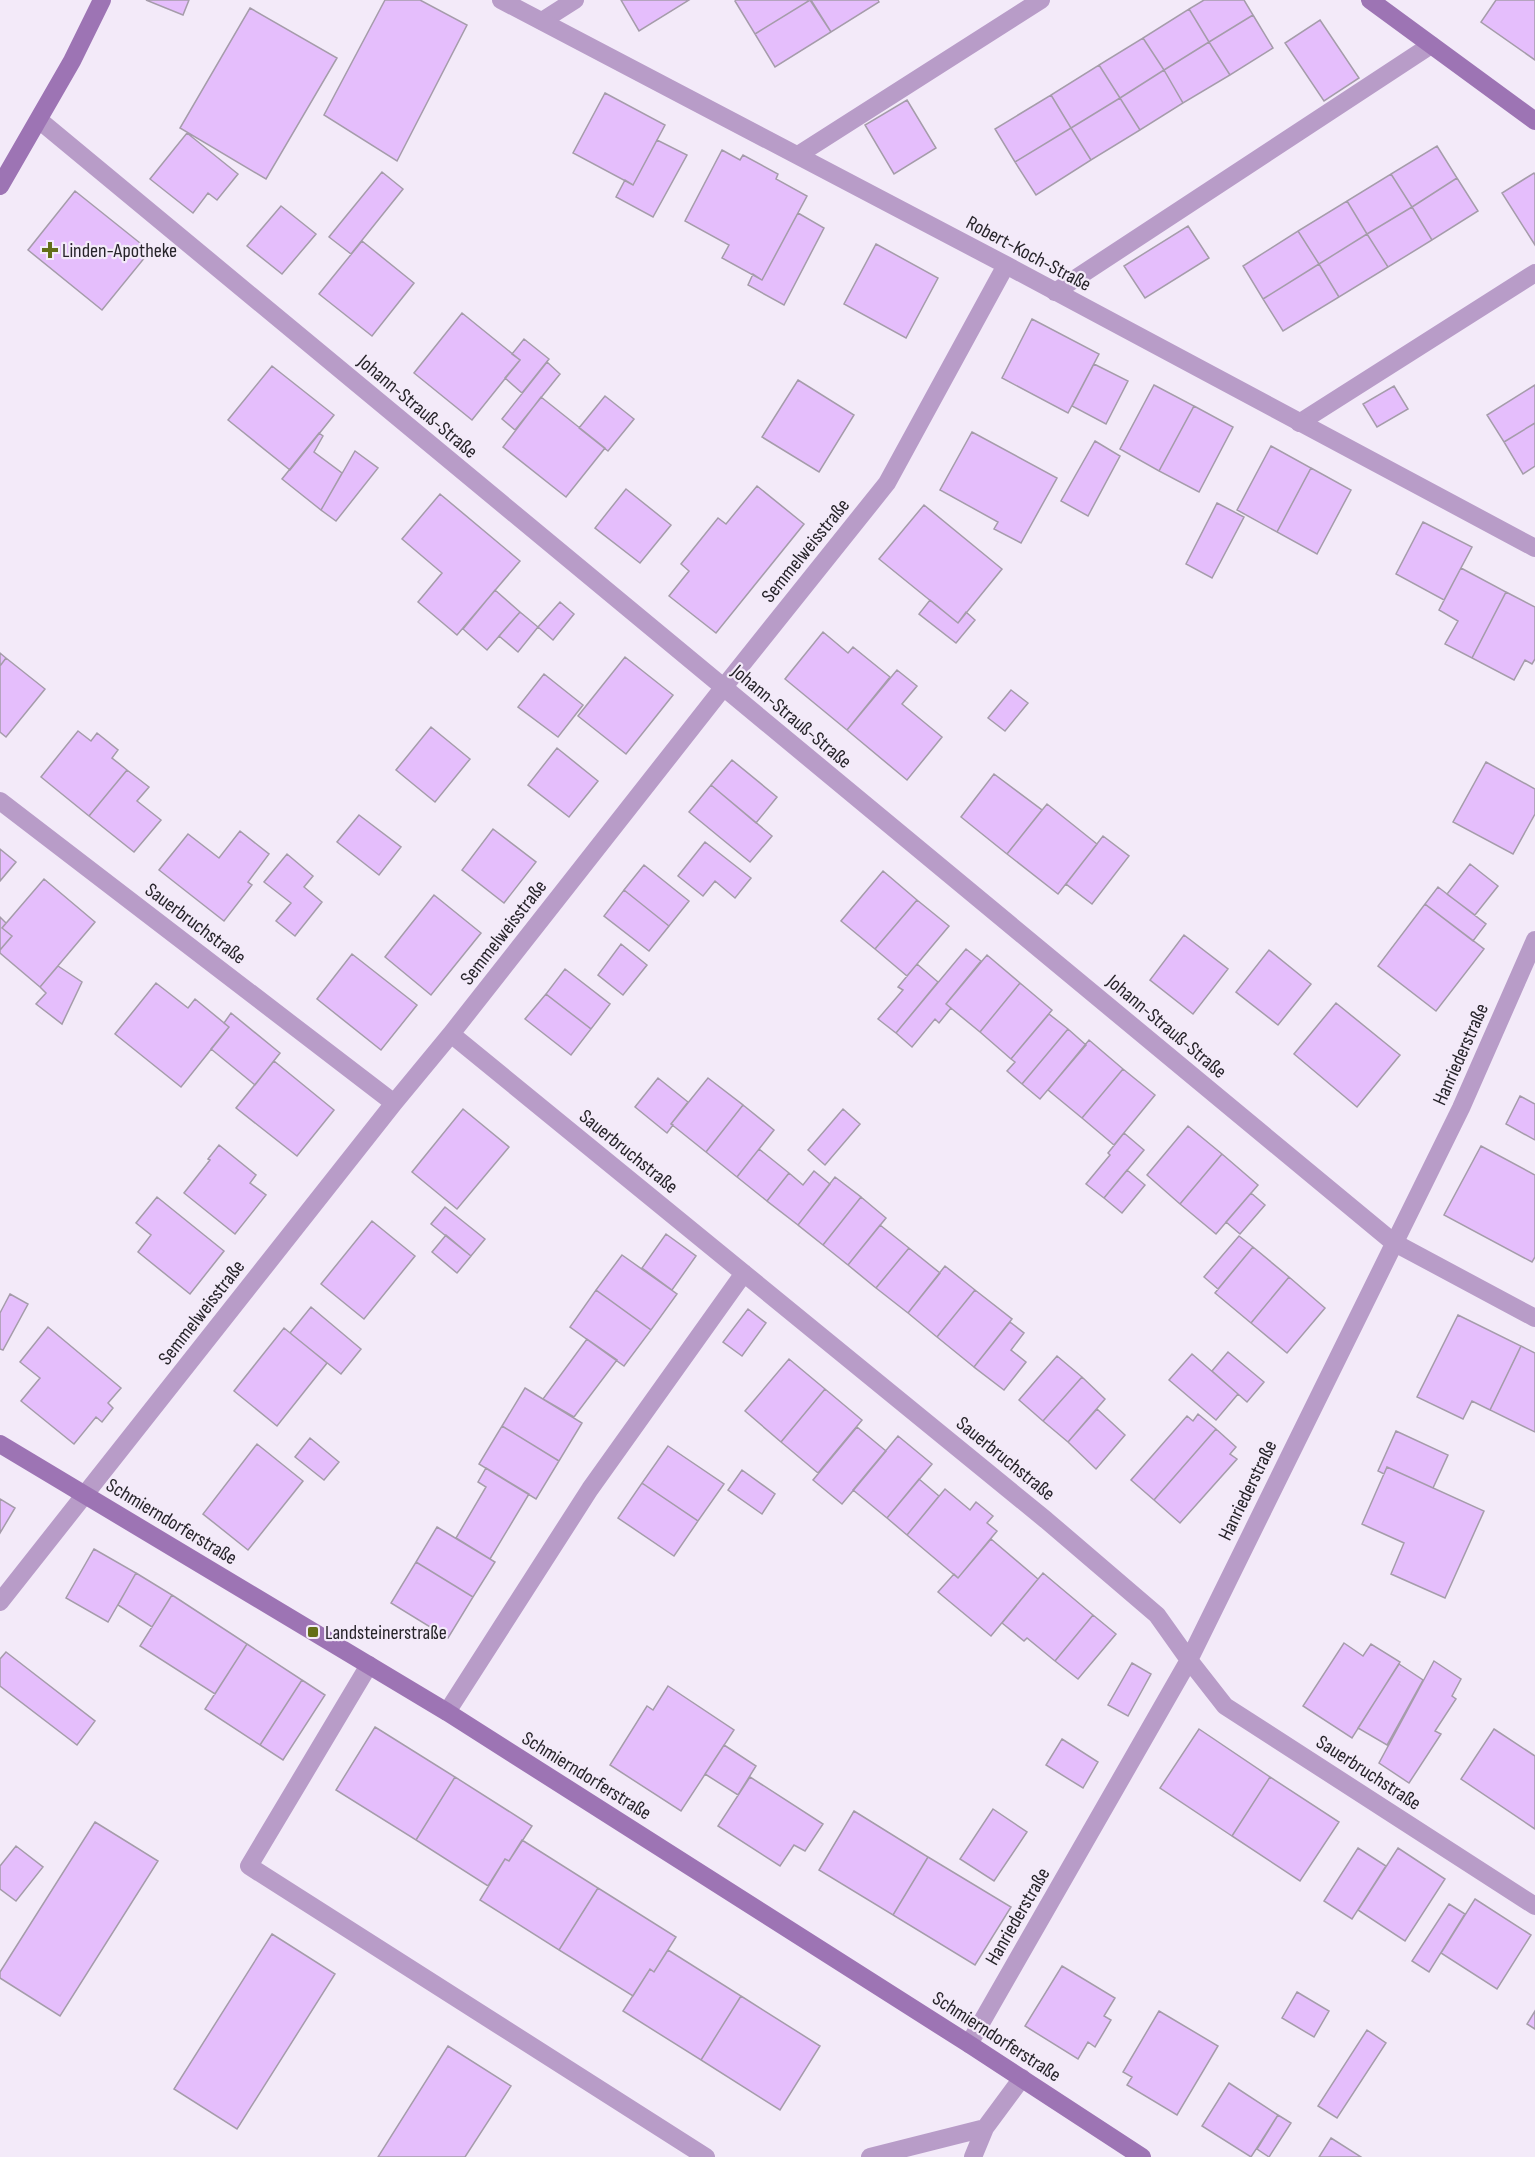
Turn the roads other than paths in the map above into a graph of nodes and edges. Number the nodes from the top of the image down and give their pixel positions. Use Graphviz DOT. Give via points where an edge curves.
graph roads {
  1 [pos="102,0"];
  2 [pos="501,0"];
  3 [pos="575,0"];
  4 [pos="1041,0"];
  5 [pos="1370,0"];
  6 [pos="542,21"];
  7 [pos="1431,45"];
  8 [pos="39,120"];
  9 [pos="1535,121"];
  10 [pos="798,155"];
  11 [pos="0,186"];
  12 [pos="1006,265"];
  13 [pos="1535,273"];
  14 [pos="1055,291"];
  15 [pos="1299,423"];
  16 [pos="1535,548"];
  17 [pos="723,688"];
  18 [pos="0,801"];
  19 [pos="1535,940"];
  20 [pos="451,1035"];
  21 [pos="394,1103"];
  22 [pos="1394,1242"];
  23 [pos="744,1274"];
  24 [pos="1535,1318"];
  25 [pos="0,1444"];
  26 [pos="85,1495"];
  27 [pos="0,1602"];
  28 [pos="1189,1660"];
  29 [pos="369,1665"];
  30 [pos="447,1712"];
  31 [pos="1535,1906"];
  32 [pos="969,2044"];
  33 [pos="1022,2078"];
  34 [pos="985,2128"];
  35 [pos="706,2157"];
  36 [pos="870,2157"];
  37 [pos="973,2157"];
  38 [pos="1142,2157"];
  1 -- 8 [label="street"];
  2 -- 6 [label="street, Robert-Koch-Straße"];
  3 -- 6 [label="street"];
  4 -- 10 [label="street"];
  5 -- 7 [label="street"];
  6 -- 10 [label="street, Robert-Koch-Straße"];
  7 -- 9 [label="street"];
  7 -- 14 [label="street"];
  8 -- 11 [label="street"];
  8 -- 17 [label="street, Johann-Strauß-Straße"];
  10 -- 12 [label="street, Robert-Koch-Straße"];
  12 -- 14 [label="street, Robert-Koch-Straße"];
  12 -- 17 [label="street, Semmelweisstraße" via="887,483"];
  13 -- 15 [label="street"];
  14 -- 15 [label="street, Robert-Koch-Straße"];
  15 -- 16 [label="street, Robert-Koch-Straße"];
  17 -- 20 [label="street, Semmelweisstraße"];
  17 -- 22 [label="street, Johann-Strauß-Straße"];
  18 -- 21 [label="street, Sauerbruchstraße"];
  19 -- 22 [label="street, Hanriederstraße" via="1461,1108"];
  20 -- 21 [label="street, Semmelweisstraße"];
  20 -- 23 [label="street, Sauerbruchstraße"];
  21 -- 26 [label="street, Semmelweisstraße"];
  22 -- 24 [label="street, Johann-Strauß-Straße"];
  22 -- 28 [label="street, Hanriederstraße"];
  23 -- 28 [label="street, Sauerbruchstraße" via="1157,1615"];
  23 -- 30 [label="street" via="590,1489"];
  25 -- 26 [label="street, Schmierndorferstraße"];
  26 -- 27 [label="street, Semmelweisstraße"];
  26 -- 29 [label="street, Schmierndorferstraße"];
  28 -- 31 [label="street, Sauerbruchstraße" via="1225,1706"];
  28 -- 32 [label="street, Hanriederstraße"];
  29 -- 30 [label="street, Schmierndorferstraße"];
  29 -- 35 [label="street" via="249,1866"];
  30 -- 32 [label="street, Schmierndorferstraße"];
  32 -- 33 [label="street, Schmierndorferstraße"];
  33 -- 34 [label="street"];
  33 -- 38 [label="street, Schmierndorferstraße"];
  34 -- 36 [label="street"];
  34 -- 37 [label="street"];
}
